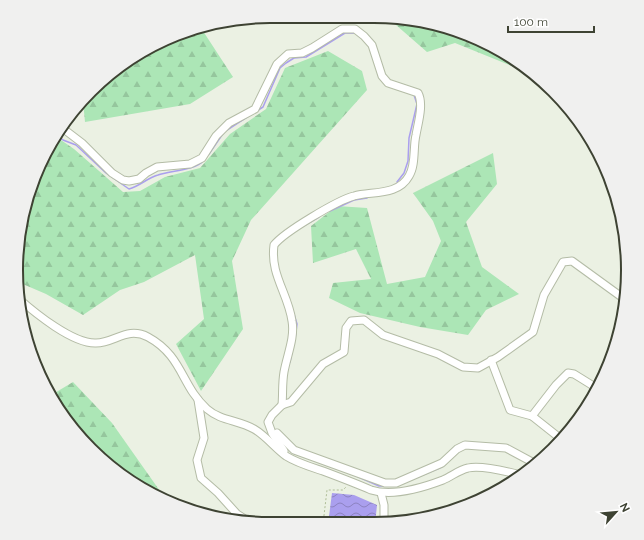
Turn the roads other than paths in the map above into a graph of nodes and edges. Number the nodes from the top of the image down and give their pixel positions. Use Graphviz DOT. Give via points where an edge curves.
graph roads {
  1 [pos="67,131"];
  2 [pos="619,296"];
  3 [pos="25,303"];
  4 [pos="491,360"];
  5 [pos="593,385"];
  6 [pos="197,398"];
  7 [pos="282,406"];
  8 [pos="532,416"];
  9 [pos="268,422"];
  10 [pos="557,436"];
  11 [pos="287,456"];
  12 [pos="530,461"];
  13 [pos="513,473"];
  14 [pos="381,493"];
  15 [pos="238,515"];
  16 [pos="384,516"];
  1 -- 7 [label="street" via="122,180 139,179 157,167 190,164 202,158 216,136 229,123 255,109 277,64 288,54 302,53 342,29 355,30 372,45 382,76 388,83 418,93 421,103 409,178 401,185 385,192 354,196 344,200 283,235 274,245 274,264 289,307 293,331 284,373"];
  2 -- 4 [label="street" via="572,261 563,262 544,295 533,332"];
  3 -- 6 [label="street" via="66,333 89,342 99,343 123,334 147,336 174,357"];
  4 -- 7 [label="street" via="478,368 463,367 438,354 383,335 364,320 351,321 346,328 344,352 323,364 291,402"];
  4 -- 8 [label="street" via="510,410"];
  5 -- 8 [label="street" via="568,373"];
  6 -- 11 [label="street" via="211,412 222,418 254,429"];
  6 -- 15 [label="street" via="204,438 197,460 201,478"];
  7 -- 9 [label="street"];
  8 -- 10 [label="street"];
  9 -- 11 [label="street"];
  9 -- 12 [label="street" via="280,438 294,450 385,483 396,483 442,463 457,449 465,446 506,448"];
  11 -- 14 [label="street"];
  13 -- 14 [label="street" via="476,467 467,468 435,482"];
  14 -- 16 [label="street"];
}
